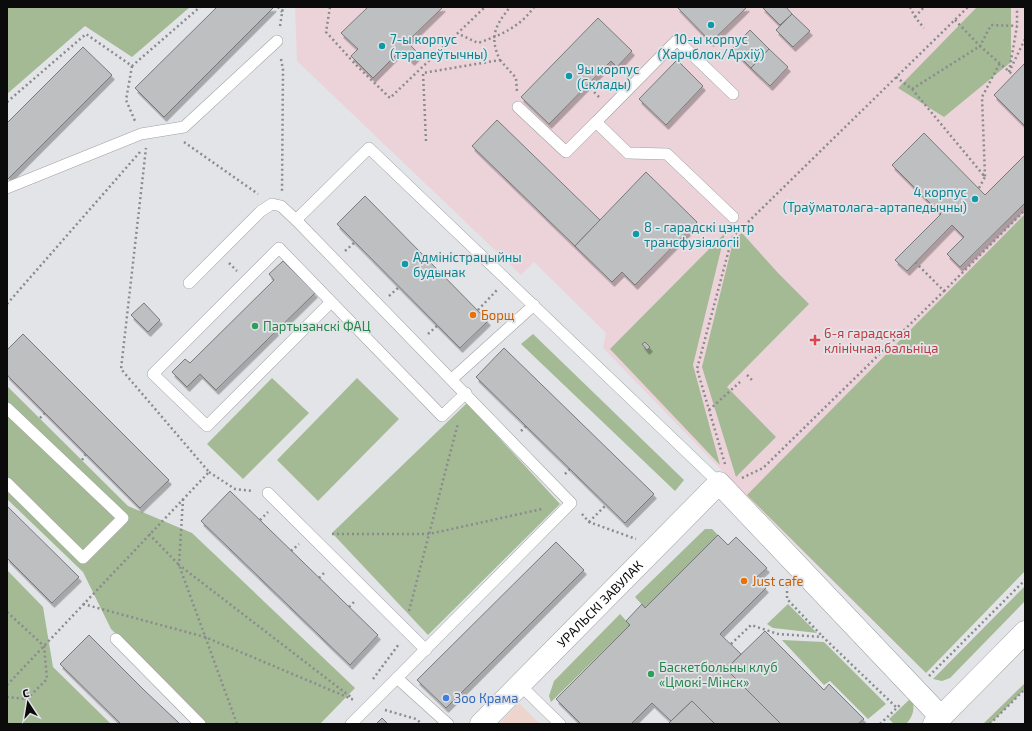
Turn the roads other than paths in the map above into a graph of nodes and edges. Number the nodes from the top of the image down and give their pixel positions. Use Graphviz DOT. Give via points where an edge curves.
graph roads {
  1 [pos="277,41"];
  2 [pos="733,94"];
  3 [pos="518,107"];
  4 [pos="596,122"];
  5 [pos="7,188"];
  6 [pos="733,217"];
  7 [pos="296,220"];
  8 [pos="189,283"];
  9 [pos="331,302"];
  10 [pos="534,305"];
  11 [pos="452,379"];
  12 [pos="466,393"];
  13 [pos="7,408"];
  14 [pos="7,483"];
  15 [pos="731,487"];
  16 [pos="268,493"];
  17 [pos="1025,632"];
  18 [pos="116,639"];
  19 [pos="426,650"];
  20 [pos="397,678"];
  21 [pos="520,685"];
  22 [pos="938,720"];
  23 [pos="200,724"];
  24 [pos="351,724"];
  25 [pos="448,724"];
  26 [pos="481,724"];
  27 [pos="560,724"];
  1 -- 5 [label="lane" via="184,127 141,134"];
  2 -- 4 [label="lane" via="677,40"];
  3 -- 4 [label="lane" via="566,152"];
  4 -- 6 [label="lane" via="628,153 667,154"];
  7 -- 8 [label="lane" via="277,205 261,211"];
  7 -- 10 [label="lane" via="369,148"];
  7 -- 11 [label="lane"];
  9 -- 9 [label="lane" via="279,248 153,374 207,426"];
  9 -- 12 [label="lane" via="442,416"];
  10 -- 11 [label="lane"];
  10 -- 15 [label="lane"];
  11 -- 12 [label="lane"];
  12 -- 19 [label="lane" via="571,503"];
  13 -- 14 [label="lane" via="123,518 83,558"];
  15 -- 21 [label="street, УРАЛЬСКІ ЗАВУЛАК"];
  15 -- 22 [label="street" via="916,690"];
  16 -- 19 [label="lane"];
  17 -- 22 [label="street"];
  18 -- 23 [label="lane"];
  19 -- 20 [label="lane"];
  20 -- 24 [label="lane"];
  20 -- 25 [label="lane"];
  21 -- 26 [label="street, УРАЛЬСКІ ЗАВУЛАК"];
  21 -- 27 [label="lane"];
}
